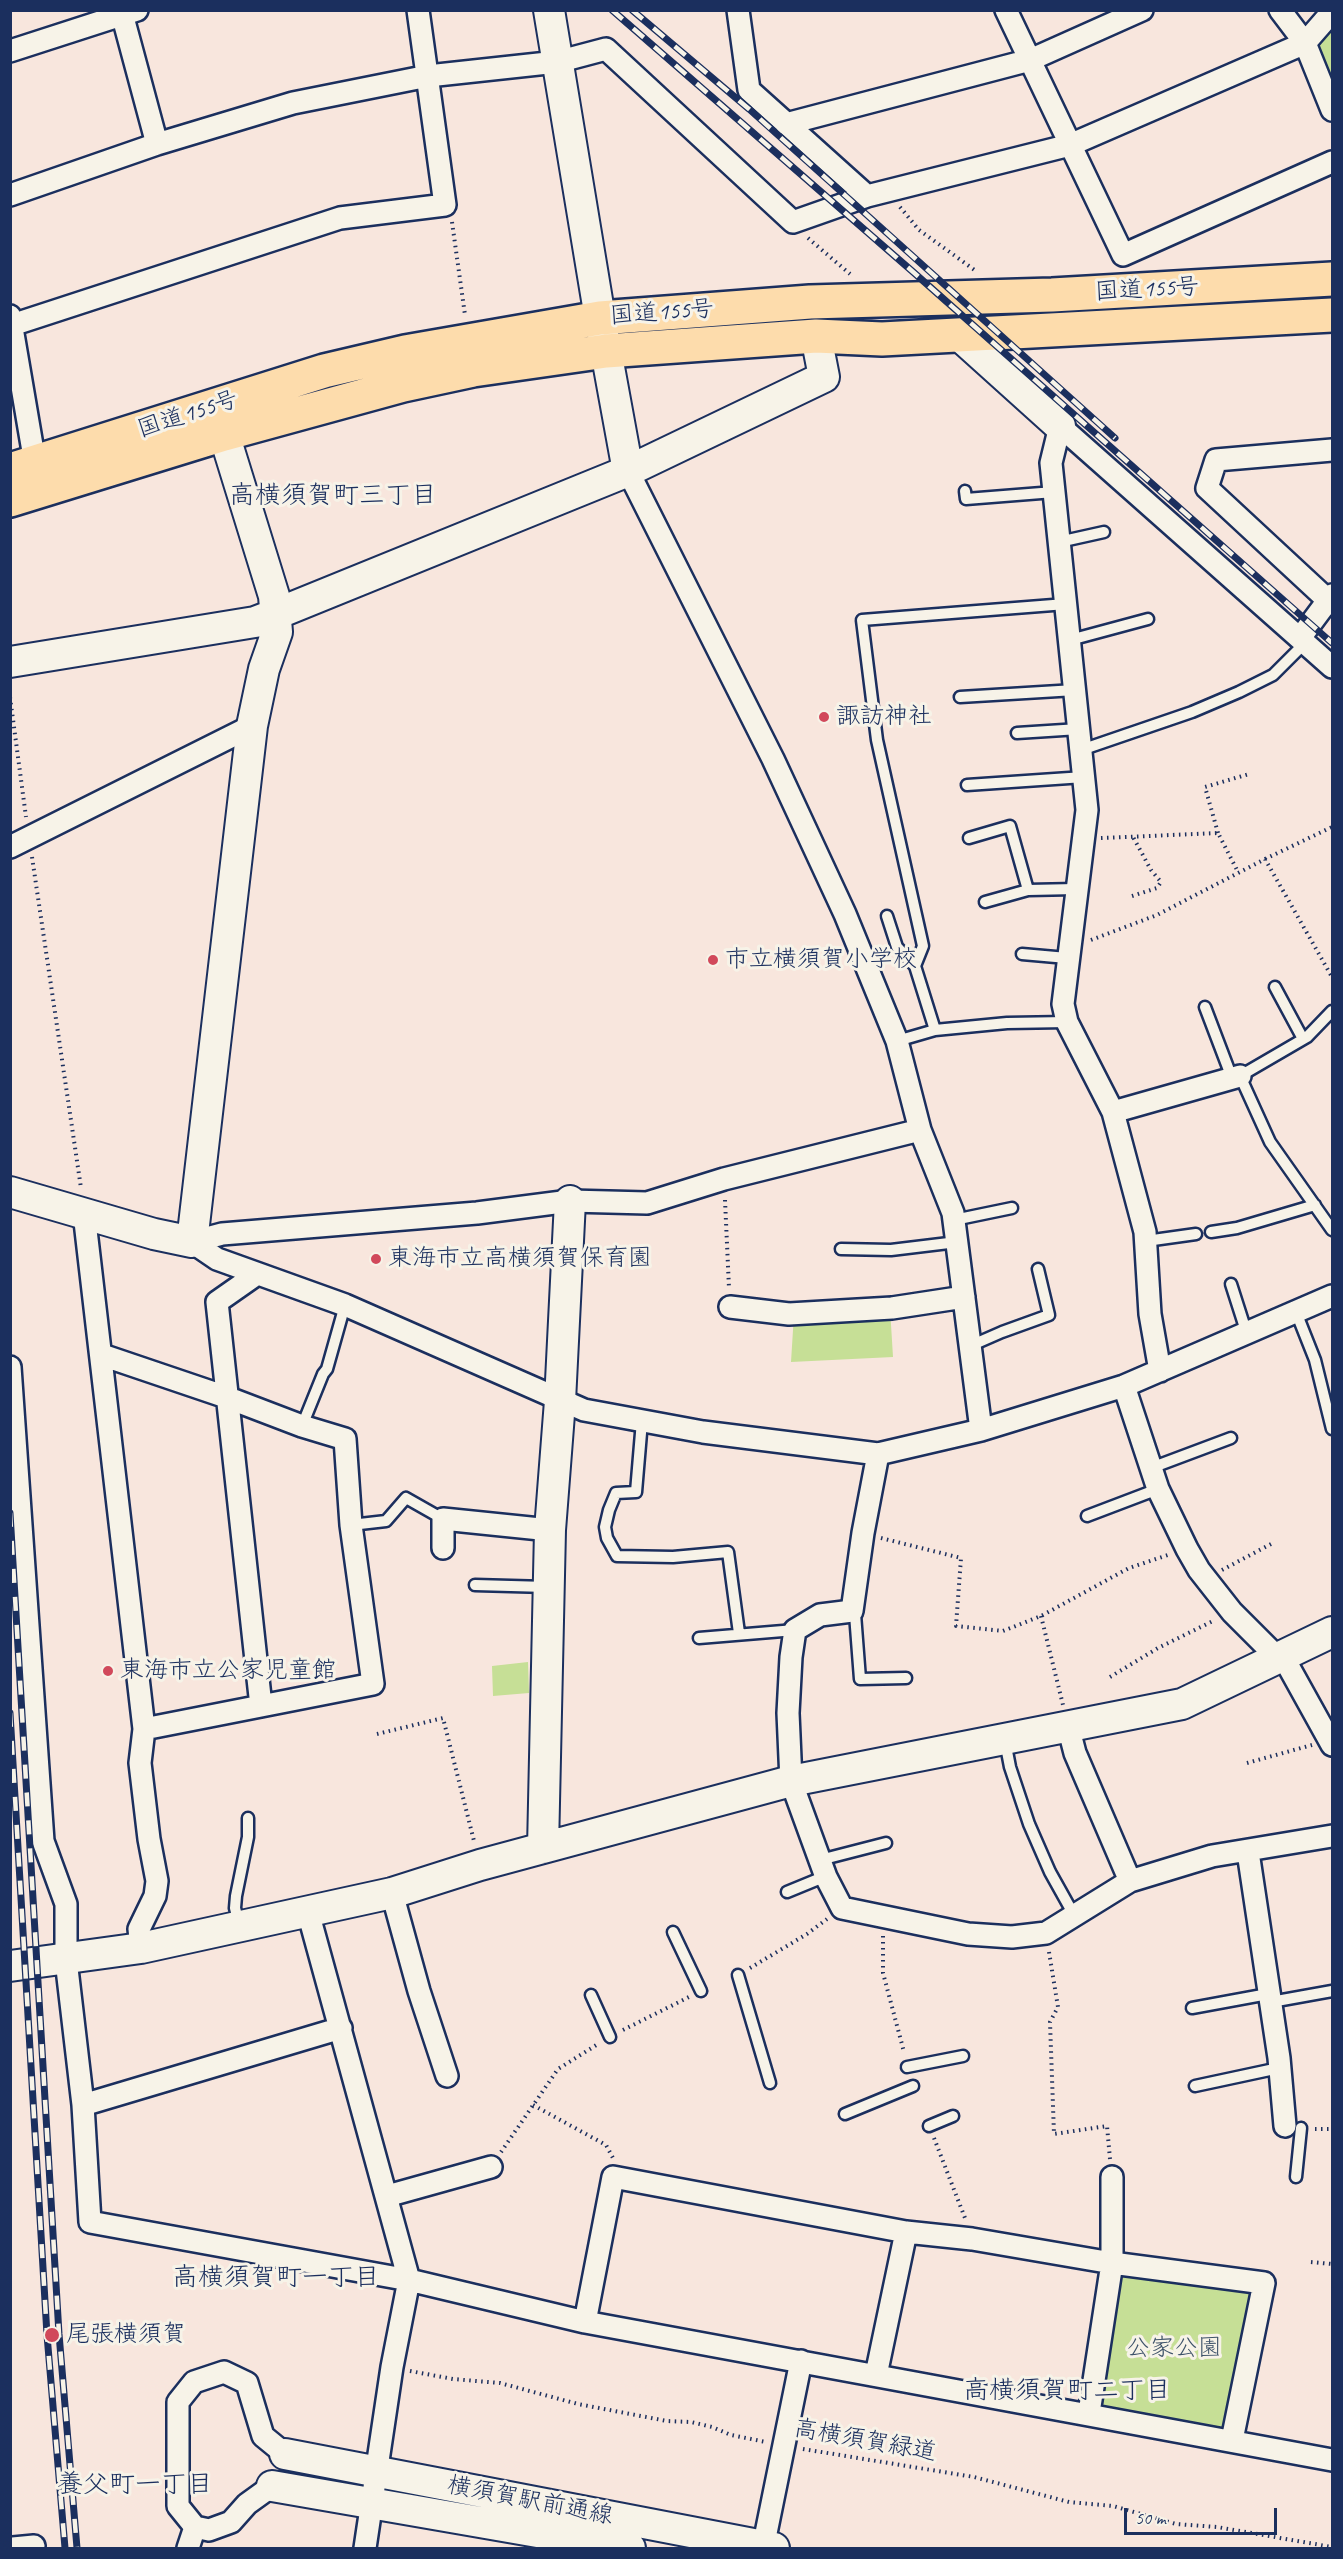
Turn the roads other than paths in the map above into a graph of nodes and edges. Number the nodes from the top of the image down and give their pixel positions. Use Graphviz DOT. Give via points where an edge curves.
graph roads {
  1 [pos="418,10"];
  2 [pos="549,10"];
  3 [pos="738,10"];
  4 [pos="1006,10"];
  5 [pos="1142,10"];
  6 [pos="1280,10"];
  7 [pos="127,12"];
  8 [pos="1332,12"];
  9 [pos="1305,43"];
  10 [pos="10,51"];
  11 [pos="1030,60"];
  12 [pos="557,62"];
  13 [pos="428,76"];
  14 [pos="1332,110"];
  15 [pos="786,124"];
  16 [pos="157,144"];
  17 [pos="1070,145"];
  18 [pos="1332,162"];
  19 [pos="10,195"];
  20 [pos="867,196"];
  21 [pos="1332,279"];
  22 [pos="1332,315"];
  23 [pos="600,318"];
  24 [pos="11,321"];
  25 [pos="960,335"];
  26 [pos="816,336"];
  27 [pos="606,351"];
  28 [pos="1060,426"];
  29 [pos="224,434"];
  30 [pos="1332,450"];
  31 [pos="22,466"];
  32 [pos="628,471"];
  33 [pos="965,491"];
  34 [pos="1054,492"];
  35 [pos="10,500"];
  36 [pos="1104,532"];
  37 [pos="1059,542"];
  38 [pos="1331,599"];
  39 [pos="1066,604"];
  40 [pos="276,615"];
  41 [pos="1148,619"];
  42 [pos="1070,640"];
  43 [pos="1302,640"];
  44 [pos="10,662"];
  45 [pos="1332,667"];
  46 [pos="1075,690"];
  47 [pos="960,697"];
  48 [pos="252,726"];
  49 [pos="1017,733"];
  50 [pos="1080,740"];
  51 [pos="1084,777"];
  52 [pos="967,785"];
  53 [pos="969,838"];
  54 [pos="20,842"];
  55 [pos="1076,889"];
  56 [pos="1028,890"];
  57 [pos="985,902"];
  58 [pos="887,916"];
  59 [pos="1068,953"];
  60 [pos="1022,954"];
  61 [pos="915,966"];
  62 [pos="1275,987"];
  63 [pos="1205,1007"];
  64 [pos="1332,1011"];
  65 [pos="1067,1022"];
  66 [pos="935,1030"];
  67 [pos="1303,1039"];
  68 [pos="897,1041"];
  69 [pos="1236,1077"];
  70 [pos="1113,1112"];
  71 [pos="920,1130"];
  72 [pos="10,1192"];
  73 [pos="570,1201"];
  74 [pos="1315,1205"];
  75 [pos="1012,1208"];
  76 [pos="84,1212"];
  77 [pos="954,1220"];
  78 [pos="1332,1230"];
  79 [pos="1211,1232"];
  80 [pos="1196,1234"];
  81 [pos="1146,1241"];
  82 [pos="192,1242"];
  83 [pos="957,1242"];
  84 [pos="841,1249"];
  85 [pos="1038,1269"];
  86 [pos="257,1274"];
  87 [pos="1231,1284"];
  88 [pos="1332,1296"];
  89 [pos="964,1297"];
  90 [pos="345,1305"];
  91 [pos="730,1307"];
  92 [pos="1296,1312"];
  93 [pos="1247,1334"];
  94 [pos="970,1347"];
  95 [pos="102,1355"];
  96 [pos="10,1367"];
  97 [pos="1160,1371"];
  98 [pos="1124,1386"];
  99 [pos="226,1396"];
  100 [pos="560,1401"];
  101 [pos="642,1421"];
  102 [pos="303,1426"];
  103 [pos="1332,1429"];
  104 [pos="981,1430"];
  105 [pos="1231,1438"];
  106 [pos="878,1454"];
  107 [pos="1151,1468"];
  108 [pos="1158,1489"];
  109 [pos="1087,1516"];
  110 [pos="443,1519"];
  111 [pos="351,1525"];
  112 [pos="550,1530"];
  113 [pos="443,1548"];
  114 [pos="475,1585"];
  115 [pos="548,1587"];
  116 [pos="852,1611"];
  117 [pos="795,1630"];
  118 [pos="1332,1632"];
  119 [pos="739,1633"];
  120 [pos="699,1638"];
  121 [pos="1279,1659"];
  122 [pos="906,1678"];
  123 [pos="261,1706"];
  124 [pos="1068,1726"];
  125 [pos="144,1729"];
  126 [pos="1005,1739"];
  127 [pos="1331,1742"];
  128 [pos="791,1781"];
  129 [pos="248,1818"];
  130 [pos="1332,1836"];
  131 [pos="886,1843"];
  132 [pos="543,1848"];
  133 [pos="1248,1852"];
  134 [pos="823,1868"];
  135 [pos="1130,1881"];
  136 [pos="787,1892"];
  137 [pos="392,1893"];
  138 [pos="308,1912"];
  139 [pos="1074,1915"];
  140 [pos="240,1926"];
  141 [pos="673,1932"];
  142 [pos="141,1948"];
  143 [pos="66,1960"];
  144 [pos="10,1966"];
  145 [pos="738,1975"];
  146 [pos="701,1991"];
  147 [pos="1332,1991"];
  148 [pos="591,1995"];
  149 [pos="1269,1998"];
  150 [pos="1192,2008"];
  151 [pos="341,2028"];
  152 [pos="610,2037"];
  153 [pos="963,2056"];
  154 [pos="907,2067"];
  155 [pos="1279,2068"];
  156 [pos="447,2076"];
  157 [pos="770,2083"];
  158 [pos="913,2086"];
  159 [pos="1196,2086"];
  160 [pos="83,2105"];
  161 [pos="844,2114"];
  162 [pos="953,2116"];
  163 [pos="929,2126"];
  164 [pos="1293,2127"];
  165 [pos="491,2167"];
  166 [pos="1112,2177"];
  167 [pos="1296,2177"];
  168 [pos="387,2196"];
  169 [pos="906,2232"];
  170 [pos="1112,2263"];
  171 [pos="409,2280"];
  172 [pos="585,2322"];
  173 [pos="801,2361"];
  174 [pos="876,2375"];
  175 [pos="1089,2414"];
  176 [pos="1232,2440"];
  177 [pos="285,2454"];
  178 [pos="1332,2460"];
  179 [pos="375,2471"];
  180 [pos="272,2486"];
  181 [pos="372,2502"];
  182 [pos="195,2527"];
  183 [pos="34,2546"];
  184 [pos="13,2548"];
  185 [pos="188,2548"];
  186 [pos="365,2548"];
  187 [pos="630,2548"];
  188 [pos="767,2548"];
  1 -- 13 [label="street"];
  2 -- 12 [label="street"];
  3 -- 15 [label="street" via="748,90"];
  4 -- 11 [label="street"];
  5 -- 11 [label="street"];
  6 -- 9 [label="street"];
  7 -- 10 [label="street"];
  7 -- 16 [label="street"];
  8 -- 9 [label="street"];
  9 -- 14 [label="street"];
  9 -- 17 [label="street"];
  11 -- 15 [label="street"];
  11 -- 17 [label="street"];
  12 -- 13 [label="street"];
  12 -- 20 [label="street" via="606,49 793,222"];
  12 -- 23 [label="street"];
  13 -- 16 [label="street" via="293,104"];
  13 -- 24 [label="street" via="445,205 340,218"];
  15 -- 20 [label="street"];
  16 -- 19 [label="street"];
  17 -- 18 [label="street" via="1123,255"];
  17 -- 20 [label="street"];
  21 -- 23 [label="highway, 国道155号" via="1052,295 810,302"];
  22 -- 25 [label="highway, 国道155号"];
  23 -- 27 [label="street"];
  23 -- 31 [label="highway, 国道155号" via="405,352 324,371"];
  24 -- 31 [label="street"];
  25 -- 26 [label="highway, 国道155号" via="882,339"];
  25 -- 28 [label="street"];
  26 -- 27 [label="highway, 国道155号"];
  26 -- 32 [label="street" via="824,376"];
  27 -- 29 [label="highway, 国道155号" via="473,370 403,385"];
  27 -- 32 [label="street"];
  28 -- 34 [label="street" via="1051,463"];
  28 -- 43 [label="street"];
  29 -- 35 [label="highway, 国道155号"];
  29 -- 40 [label="street" via="274,596"];
  30 -- 38 [label="street" via="1216,460 1207,488"];
  32 -- 40 [label="street"];
  32 -- 68 [label="street" via="773,759 845,914"];
  33 -- 34 [label="lane" via="966,499"];
  34 -- 37 [label="street"];
  36 -- 37 [label="lane"];
  37 -- 39 [label="street"];
  38 -- 43 [label="street"];
  39 -- 42 [label="street"];
  39 -- 61 [label="lane" via="861,620 877,740 923,946"];
  40 -- 44 [label="street" via="255,622"];
  40 -- 48 [label="street" via="277,632 264,669"];
  41 -- 42 [label="lane"];
  42 -- 46 [label="street"];
  43 -- 45 [label="street"];
  43 -- 50 [label="lane" via="1273,675 1239,692 1169,721"];
  46 -- 47 [label="lane"];
  46 -- 50 [label="street"];
  48 -- 54 [label="street"];
  48 -- 82 [label="street"];
  49 -- 50 [label="lane"];
  50 -- 51 [label="street"];
  51 -- 52 [label="lane"];
  51 -- 55 [label="street" via="1087,810"];
  53 -- 56 [label="lane" via="1010,826"];
  55 -- 56 [label="lane"];
  55 -- 59 [label="street"];
  56 -- 57 [label="lane"];
  58 -- 61 [label="lane" via="897,946"];
  59 -- 60 [label="lane"];
  59 -- 65 [label="street" via="1063,1004"];
  61 -- 66 [label="lane"];
  62 -- 67 [label="lane"];
  63 -- 69 [label="lane"];
  64 -- 67 [label="lane"];
  65 -- 66 [label="lane"];
  65 -- 70 [label="street"];
  66 -- 68 [label="lane"];
  67 -- 69 [label="lane"];
  68 -- 71 [label="street"];
  69 -- 70 [label="street"];
  69 -- 74 [label="lane" via="1270,1142"];
  70 -- 81 [label="street"];
  71 -- 73 [label="street" via="724,1179 647,1203"];
  71 -- 77 [label="street"];
  72 -- 76 [label="street"];
  73 -- 82 [label="street" via="477,1213 222,1234"];
  73 -- 100 [label="street"];
  74 -- 78 [label="lane"];
  74 -- 79 [label="lane"];
  75 -- 77 [label="lane"];
  76 -- 82 [label="street"];
  76 -- 95 [label="street"];
  77 -- 83 [label="street"];
  80 -- 81 [label="lane"];
  81 -- 97 [label="street" via="1150,1314"];
  82 -- 86 [label="street" via="217,1259"];
  83 -- 84 [label="lane" via="891,1250"];
  83 -- 89 [label="street"];
  85 -- 94 [label="lane" via="1049,1315"];
  86 -- 90 [label="street"];
  86 -- 99 [label="street" via="217,1302"];
  87 -- 93 [label="lane"];
  88 -- 92 [label="street"];
  89 -- 91 [label="street" via="892,1308 789,1314"];
  89 -- 94 [label="street"];
  90 -- 100 [label="street"];
  90 -- 102 [label="lane" via="327,1369"];
  92 -- 93 [label="street"];
  92 -- 103 [label="lane" via="1315,1360"];
  93 -- 97 [label="street"];
  94 -- 104 [label="street"];
  95 -- 99 [label="street"];
  95 -- 125 [label="street"];
  96 -- 143 [label="street" via="43,1841 66,1904"];
  97 -- 98 [label="street"];
  98 -- 104 [label="street"];
  98 -- 107 [label="street"];
  99 -- 102 [label="street"];
  99 -- 123 [label="street"];
  100 -- 101 [label="street" via="584,1410"];
  100 -- 112 [label="street"];
  101 -- 106 [label="street"];
  101 -- 119 [label="lane" via="636,1492 616,1493 605,1527 607,1538 618,1556 728,1552"];
  102 -- 111 [label="street" via="345,1439"];
  104 -- 106 [label="street"];
  105 -- 107 [label="lane"];
  106 -- 116 [label="street"];
  107 -- 108 [label="street"];
  108 -- 109 [label="lane"];
  108 -- 121 [label="street" via="1205,1578"];
  110 -- 111 [label="lane" via="406,1498 386,1521"];
  110 -- 112 [label="street"];
  110 -- 113 [label="street"];
  111 -- 123 [label="street" via="372,1684"];
  112 -- 115 [label="street"];
  114 -- 115 [label="lane"];
  115 -- 132 [label="street"];
  116 -- 117 [label="street" via="820,1616"];
  116 -- 122 [label="lane" via="860,1679"];
  117 -- 119 [label="lane"];
  117 -- 128 [label="street" via="788,1713"];
  118 -- 121 [label="street"];
  119 -- 120 [label="lane"];
  121 -- 124 [label="street" via="1182,1704"];
  121 -- 127 [label="street" via="1292,1670"];
  123 -- 125 [label="street"];
  124 -- 126 [label="street"];
  124 -- 135 [label="street"];
  125 -- 142 [label="street" via="140,1762 157,1881 140,1929"];
  126 -- 128 [label="street"];
  126 -- 139 [label="lane" via="1029,1824"];
  128 -- 132 [label="street"];
  128 -- 134 [label="street"];
  129 -- 140 [label="lane" via="235,1908"];
  130 -- 133 [label="street"];
  131 -- 134 [label="lane"];
  132 -- 137 [label="street"];
  133 -- 135 [label="street" via="1212,1856"];
  133 -- 149 [label="street"];
  134 -- 136 [label="lane"];
  134 -- 139 [label="street" via="842,1908 968,1934 1012,1937 1046,1933"];
  135 -- 139 [label="street"];
  137 -- 138 [label="street"];
  137 -- 156 [label="street"];
  138 -- 140 [label="street"];
  138 -- 151 [label="street"];
  140 -- 142 [label="street"];
  141 -- 146 [label="lane"];
  142 -- 143 [label="street"];
  143 -- 144 [label="street"];
  143 -- 160 [label="street"];
  145 -- 157 [label="lane"];
  147 -- 149 [label="lane"];
  148 -- 152 [label="lane"];
  149 -- 150 [label="lane"];
  149 -- 155 [label="street"];
  151 -- 160 [label="street"];
  151 -- 168 [label="street"];
  153 -- 154 [label="lane"];
  155 -- 159 [label="lane"];
  155 -- 164 [label="street"];
  158 -- 161 [label="lane"];
  160 -- 171 [label="street" via="90,2222"];
  162 -- 163 [label="lane"];
  164 -- 167 [label="lane"];
  165 -- 168 [label="street"];
  166 -- 170 [label="street"];
  168 -- 171 [label="street"];
  169 -- 170 [label="street"];
  169 -- 172 [label="street" via="613,2177"];
  169 -- 174 [label="street"];
  170 -- 175 [label="street"];
  170 -- 176 [label="street" via="1264,2283"];
  171 -- 172 [label="street"];
  171 -- 179 [label="street"];
  172 -- 173 [label="street"];
  173 -- 174 [label="street"];
  173 -- 188 [label="street"];
  174 -- 175 [label="street"];
  175 -- 176 [label="street"];
  176 -- 178 [label="street"];
  177 -- 179 [label="street, 横須賀駅前通線"];
  177 -- 182 [label="street" via="262,2436 247,2383 224,2372 194,2382 178,2402 178,2506"];
  179 -- 181 [label="street"];
  179 -- 188 [label="street, 横須賀駅前通線"];
  180 -- 181 [label="street, 横須賀駅前通線"];
  180 -- 182 [label="street" via="231,2522 210,2530"];
  181 -- 186 [label="street"];
  181 -- 187 [label="street, 横須賀駅前通線"];
  182 -- 185 [label="street"];
  183 -- 184 [label="street"];
}
